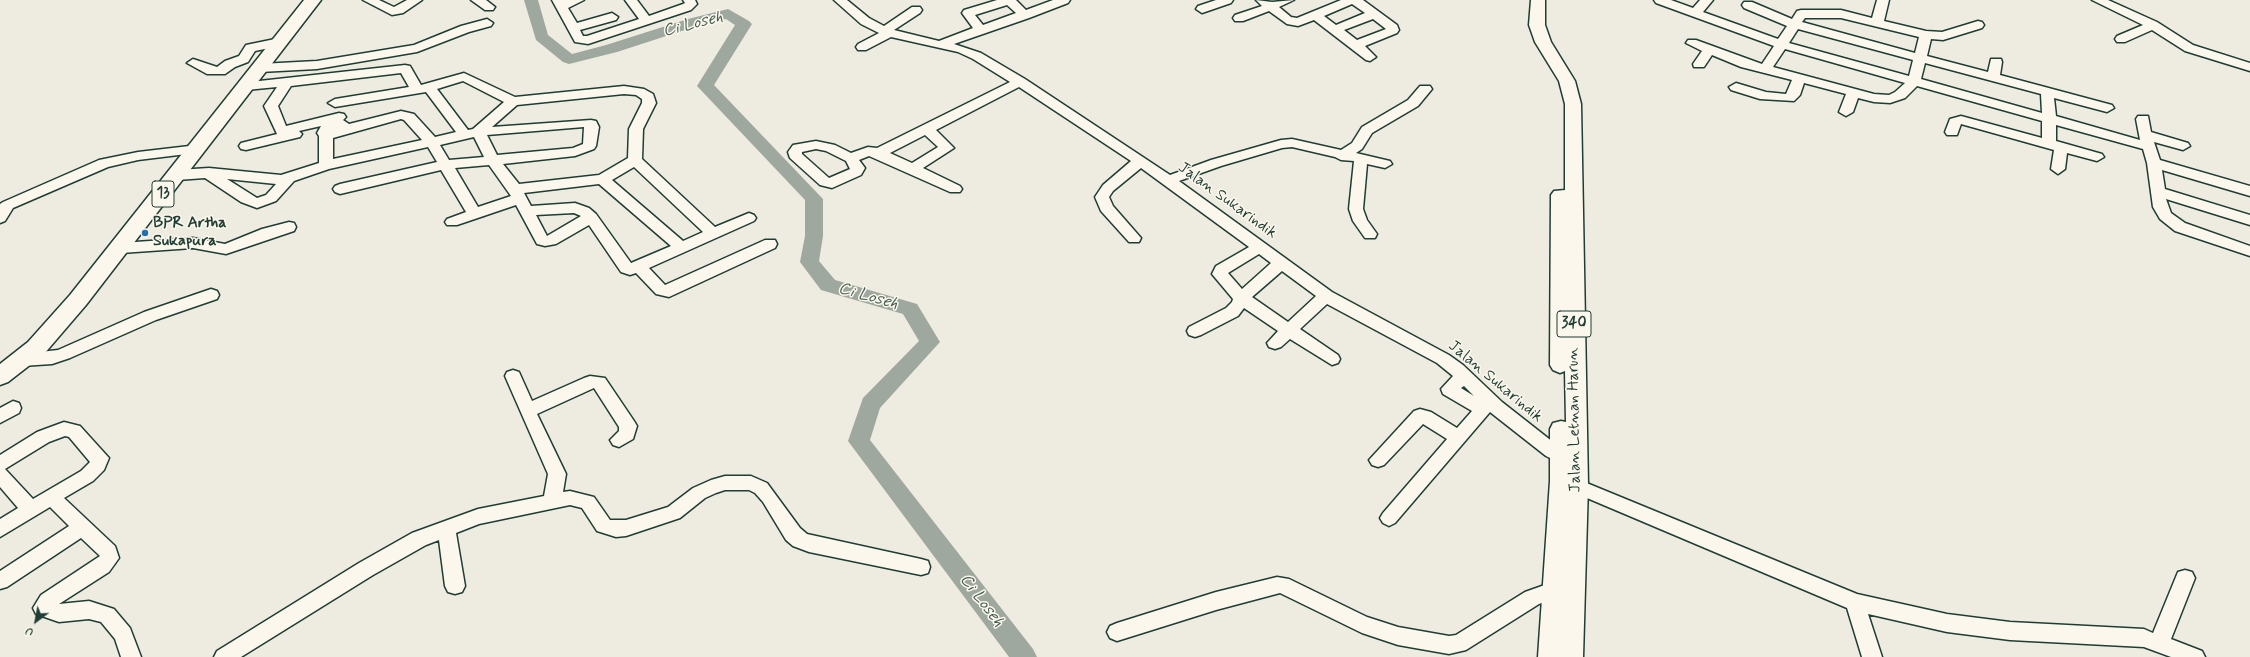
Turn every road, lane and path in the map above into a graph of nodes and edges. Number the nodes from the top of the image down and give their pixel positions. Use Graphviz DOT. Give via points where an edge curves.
graph roads {
  1 [pos="313,0"];
  2 [pos="369,0"];
  3 [pos="416,0"];
  4 [pos="476,0"];
  5 [pos="578,0"];
  6 [pos="631,0"];
  7 [pos="689,0"];
  8 [pos="840,0"];
  9 [pos="1064,0"];
  10 [pos="1227,0"];
  11 [pos="1288,0"];
  12 [pos="1351,0"];
  13 [pos="1355,0"];
  14 [pos="1526,0"];
  15 [pos="1538,0"];
  16 [pos="1660,0"];
  17 [pos="1708,0"];
  18 [pos="1884,0"];
  19 [pos="2098,0"];
  20 [pos="560,3"];
  21 [pos="1266,3"];
  22 [pos="1748,5"];
  23 [pos="489,6"];
  24 [pos="1202,9"];
  25 [pos="916,10"];
  26 [pos="1695,13"];
  27 [pos="1375,14"];
  28 [pos="1025,15"];
  29 [pos="1315,15"];
  30 [pos="612,17"];
  31 [pos="1239,18"];
  32 [pos="647,21"];
  33 [pos="487,23"];
  34 [pos="1877,23"];
  35 [pos="1794,24"];
  36 [pos="1978,25"];
  37 [pos="2153,25"];
  38 [pos="573,28"];
  39 [pos="981,30"];
  40 [pos="1334,30"];
  41 [pos="887,32"];
  42 [pos="1926,35"];
  43 [pos="2121,39"];
  44 [pos="280,42"];
  45 [pos="1692,43"];
  46 [pos="942,44"];
  47 [pos="1780,44"];
  48 [pos="1356,45"];
  49 [pos="862,47"];
  50 [pos="1709,50"];
  51 [pos="399,51"];
  52 [pos="1370,57"];
  53 [pos="1919,57"];
  54 [pos="1996,62"];
  55 [pos="193,63"];
  56 [pos="1698,64"];
  57 [pos="2250,66"];
  58 [pos="260,68"];
  59 [pos="1766,68"];
  60 [pos="405,69"];
  61 [pos="1800,77"];
  62 [pos="1993,77"];
  63 [pos="322,79"];
  64 [pos="1020,82"];
  65 [pos="1914,82"];
  66 [pos="286,83"];
  67 [pos="246,86"];
  68 [pos="1736,87"];
  69 [pos="423,89"];
  70 [pos="1425,89"];
  71 [pos="2047,91"];
  72 [pos="1853,92"];
  73 [pos="513,101"];
  74 [pos="335,103"];
  75 [pos="2107,108"];
  76 [pos="1846,112"];
  77 [pos="2049,117"];
  78 [pos="2143,119"];
  79 [pos="335,126"];
  80 [pos="927,129"];
  81 [pos="1952,132"];
  82 [pos="283,133"];
  83 [pos="472,134"];
  84 [pos="2148,141"];
  85 [pos="431,142"];
  86 [pos="2055,145"];
  87 [pos="246,146"];
  88 [pos="2183,146"];
  89 [pos="198,149"];
  90 [pos="880,153"];
  91 [pos="1342,156"];
  92 [pos="2097,157"];
  93 [pos="852,158"];
  94 [pos="1360,158"];
  95 [pos="347,160"];
  96 [pos="635,160"];
  97 [pos="493,161"];
  98 [pos="1140,161"];
  99 [pos="2154,163"];
  100 [pos="1385,164"];
  101 [pos="326,165"];
  102 [pos="444,165"];
  103 [pos="914,168"];
  104 [pos="2058,169"];
  105 [pos="209,173"];
  106 [pos="177,175"];
  107 [pos="289,178"];
  108 [pos="602,179"];
  109 [pos="1169,180"];
  110 [pos="358,185"];
  111 [pos="340,189"];
  112 [pos="955,189"];
  113 [pos="2250,191"];
  114 [pos="2158,192"];
  115 [pos="518,194"];
  116 [pos="528,211"];
  117 [pos="475,214"];
  118 [pos="591,217"];
  119 [pos="0,218"];
  120 [pos="749,218"];
  121 [pos="2250,220"];
  122 [pos="452,222"];
  123 [pos="289,227"];
  124 [pos="714,234"];
  125 [pos="1370,234"];
  126 [pos="1134,238"];
  127 [pos="770,244"];
  128 [pos="1260,247"];
  129 [pos="121,248"];
  130 [pos="682,248"];
  131 [pos="1567,248"];
  132 [pos="2250,251"];
  133 [pos="1281,263"];
  134 [pos="638,267"];
  135 [pos="211,295"];
  136 [pos="1326,296"];
  137 [pos="1241,298"];
  138 [pos="1195,332"];
  139 [pos="1289,332"];
  140 [pos="1275,343"];
  141 [pos="1332,359"];
  142 [pos="22,360"];
  143 [pos="0,376"];
  144 [pos="513,376"];
  145 [pos="1464,376"];
  146 [pos="527,411"];
  147 [pos="1459,438"];
  148 [pos="619,440"];
  149 [pos="1378,460"];
  150 [pos="1568,460"];
  151 [pos="0,464"];
  152 [pos="0,475"];
  153 [pos="1569,483"];
  154 [pos="51,497"];
  155 [pos="552,502"];
  156 [pos="31,509"];
  157 [pos="1389,518"];
  158 [pos="82,527"];
  159 [pos="448,527"];
  160 [pos="0,529"];
  161 [pos="921,567"];
  162 [pos="2185,578"];
  163 [pos="0,582"];
  164 [pos="455,586"];
  165 [pos="1556,589"];
  166 [pos="1855,602"];
  167 [pos="1117,632"];
  168 [pos="2159,643"];
  169 [pos="131,657"];
  170 [pos="224,657"];
  171 [pos="1551,657"];
  172 [pos="1570,657"];
  173 [pos="1872,657"];
  174 [pos="2195,657"];
  1 -- 44 [label="highway, 13"];
  2 -- 3 [label="street" via="392,11 399,10"];
  4 -- 23 [label="street"];
  5 -- 20 [label="street"];
  6 -- 32 [label="street"];
  7 -- 32 [label="street" via="691,4 687,7"];
  8 -- 41 [label="street, Jalan Sukarindik" via="865,21"];
  9 -- 28 [label="street"];
  10 -- 24 [label="street"];
  11 -- 21 [label="street"];
  12 -- 29 [label="street"];
  13 -- 27 [label="street"];
  14 -- 131 [label="main road, Jalan Letnan Harun / 340" via="1525,25 1532,43 1555,82 1561,104"];
  15 -- 131 [label="main road, Jalan Letnan Harun / 340" via="1537,25 1543,42 1567,81 1574,104"];
  16 -- 26 [label="street"];
  17 -- 26 [label="street"];
  18 -- 34 [label="street"];
  19 -- 37 [label="street"];
  20 -- 38 [label="street"];
  21 -- 29 [label="street" via="1282,17 1292,21 1298,22"];
  21 -- 31 [label="street"];
  22 -- 35 [label="street"];
  25 -- 41 [label="street"];
  26 -- 47 [label="street"];
  27 -- 40 [label="street"];
  27 -- 48 [label="street" via="1393,30"];
  28 -- 39 [label="street"];
  28 -- 39 [label="street" via="1009,0 968,14"];
  29 -- 40 [label="street"];
  30 -- 38 [label="street"];
  32 -- 38 [label="street" via="588,40 579,39"];
  33 -- 51 [label="street" via="465,28 417,48"];
  34 -- 35 [label="street" via="1835,13 1821,16 1801,14"];
  34 -- 42 [label="street"];
  35 -- 47 [label="street"];
  35 -- 53 [label="street"];
  36 -- 42 [label="street" via="1946,36"];
  37 -- 43 [label="street"];
  37 -- 57 [label="street" via="2190,48"];
  39 -- 46 [label="street"];
  40 -- 48 [label="street"];
  41 -- 46 [label="street, Jalan Sukarindik" via="909,39"];
  41 -- 49 [label="street"];
  42 -- 53 [label="street"];
  44 -- 55 [label="street" via="250,48 244,60 230,64 220,71 212,71"];
  44 -- 58 [label="highway, 13"];
  45 -- 50 [label="street"];
  46 -- 64 [label="street, Jalan Sukarindik" via="968,52"];
  47 -- 59 [label="street"];
  47 -- 65 [label="street"];
  48 -- 52 [label="street"];
  50 -- 56 [label="street"];
  50 -- 59 [label="street" via="1746,64"];
  51 -- 58 [label="street" via="317,65"];
  51 -- 60 [label="street"];
  53 -- 62 [label="street"];
  53 -- 65 [label="street"];
  54 -- 62 [label="street"];
  58 -- 67 [label="highway, 13"];
  59 -- 61 [label="street"];
  60 -- 63 [label="street"];
  60 -- 69 [label="street"];
  61 -- 68 [label="street" via="1793,95 1789,98 1765,96"];
  61 -- 72 [label="street"];
  62 -- 71 [label="street"];
  63 -- 66 [label="street"];
  63 -- 74 [label="street"];
  64 -- 80 [label="street"];
  64 -- 98 [label="street, Jalan Sukarindik"];
  65 -- 72 [label="street" via="1900,95 1890,99"];
  65 -- 77 [label="street"];
  66 -- 67 [label="street"];
  66 -- 82 [label="street" via="271,106"];
  67 -- 89 [label="highway, 13"];
  69 -- 73 [label="street" via="468,77"];
  69 -- 74 [label="street"];
  69 -- 83 [label="street"];
  70 -- 91 [label="street" via="1413,103 1367,130 1357,146"];
  71 -- 75 [label="street"];
  71 -- 77 [label="street"];
  72 -- 76 [label="street"];
  73 -- 83 [label="street"];
  73 -- 96 [label="street" via="624,90 639,92 648,97 649,103 636,129"];
  74 -- 79 [label="street"];
  77 -- 84 [label="street"];
  77 -- 86 [label="street"];
  78 -- 84 [label="street"];
  79 -- 82 [label="street"];
  79 -- 85 [label="street" via="406,115"];
  79 -- 101 [label="street"];
  80 -- 90 [label="street"];
  80 -- 103 [label="street" via="947,148"];
  81 -- 86 [label="street" via="1955,122 1961,120 2001,138"];
  82 -- 87 [label="street"];
  83 -- 85 [label="street"];
  83 -- 97 [label="street"];
  83 -- 97 [label="street" via="579,123 588,123 592,127 588,146 581,151"];
  84 -- 88 [label="street"];
  84 -- 99 [label="street"];
  85 -- 95 [label="street"];
  85 -- 102 [label="street"];
  86 -- 92 [label="street"];
  86 -- 104 [label="street"];
  89 -- 106 [label="highway, 13"];
  89 -- 119 [label="street" via="104,163 8,205 3,209"];
  90 -- 93 [label="street" via="868,151"];
  90 -- 103 [label="street"];
  91 -- 94 [label="street"];
  91 -- 109 [label="street" via="1292,143 1281,144"];
  94 -- 100 [label="street"];
  94 -- 125 [label="street" via="1356,209 1360,221"];
  95 -- 101 [label="street"];
  95 -- 110 [label="street"];
  96 -- 108 [label="street"];
  96 -- 124 [label="street"];
  97 -- 102 [label="street"];
  97 -- 115 [label="street"];
  98 -- 109 [label="street, Jalan Sukarindik"];
  98 -- 126 [label="street" via="1108,188 1102,197 1106,208"];
  99 -- 113 [label="street"];
  99 -- 114 [label="street"];
  101 -- 107 [label="street"];
  102 -- 110 [label="street"];
  102 -- 117 [label="street"];
  103 -- 112 [label="street"];
  105 -- 106 [label="street"];
  105 -- 107 [label="street" via="274,181"];
  105 -- 107 [label="street" via="246,199 257,203 271,198"];
  106 -- 129 [label="highway, 13"];
  108 -- 115 [label="street"];
  108 -- 130 [label="street"];
  109 -- 128 [label="street, Jalan Sukarindik"];
  110 -- 111 [label="street"];
  114 -- 121 [label="street"];
  114 -- 132 [label="street" via="2162,212 2174,224"];
  115 -- 116 [label="street"];
  115 -- 117 [label="street"];
  116 -- 118 [label="street" via="575,208"];
  116 -- 118 [label="street" via="542,240 545,241"];
  117 -- 122 [label="street"];
  118 -- 134 [label="street" via="626,268 632,270"];
  120 -- 124 [label="street"];
  123 -- 129 [label="street" via="226,250 193,243"];
  124 -- 130 [label="street"];
  127 -- 134 [label="street" via="666,292"];
  128 -- 133 [label="street, Jalan Sukarindik"];
  128 -- 137 [label="street" via="1220,272"];
  129 -- 142 [label="highway, 13" via="48,335"];
  130 -- 134 [label="street"];
  131 -- 150 [label="main road, Jalan Letnan Harun / 340"];
  133 -- 136 [label="street, Jalan Sukarindik"];
  133 -- 137 [label="street"];
  135 -- 142 [label="street" via="150,316 64,354 52,358"];
  136 -- 139 [label="street"];
  136 -- 145 [label="street, Jalan Sukarindik" via="1443,359"];
  137 -- 138 [label="street" via="1232,312"];
  137 -- 139 [label="street"];
  139 -- 140 [label="street"];
  139 -- 141 [label="street"];
  142 -- 143 [label="highway, 13"];
  144 -- 146 [label="street"];
  145 -- 147 [label="street" via="1449,389 1482,411"];
  145 -- 150 [label="street, Jalan Sukarindik" via="1496,407"];
  146 -- 148 [label="street" via="590,382 599,382 628,426 628,434"];
  146 -- 155 [label="street" via="557,474"];
  147 -- 149 [label="street" via="1420,416"];
  147 -- 157 [label="street"];
  150 -- 153 [label="main road, Jalan Letnan Harun / 340"];
  151 -- 154 [label="street" via="54,432 64,429 74,431 100,458 100,462 86,476"];
  152 -- 156 [label="street"];
  153 -- 165 [label="main road, Jalan Letnan Harun / 340"];
  153 -- 166 [label="street"];
  153 -- 172 [label="main road, Jalan Letnan Harun / 340"];
  154 -- 156 [label="street"];
  154 -- 158 [label="street"];
  155 -- 159 [label="street"];
  155 -- 161 [label="street" via="570,498 588,502 604,526 616,529 674,513 711,487 732,482 751,483 761,488 769,497 796,537 809,544"];
  156 -- 160 [label="street"];
  158 -- 163 [label="street"];
  158 -- 169 [label="street" via="108,552 110,558 45,604 59,613 89,610 107,615 123,634"];
  159 -- 164 [label="street"];
  159 -- 170 [label="street" via="401,548"];
  162 -- 168 [label="street"];
  165 -- 167 [label="street" via="1532,598 1458,644 1449,645 1398,636 1362,624 1324,607 1301,592 1277,584"];
  165 -- 171 [label="main road, Jalan Letnan Harun / 340"];
  166 -- 168 [label="street" via="1948,623 2017,631 2144,638"];
  166 -- 173 [label="street"];
  168 -- 174 [label="street"];
}
